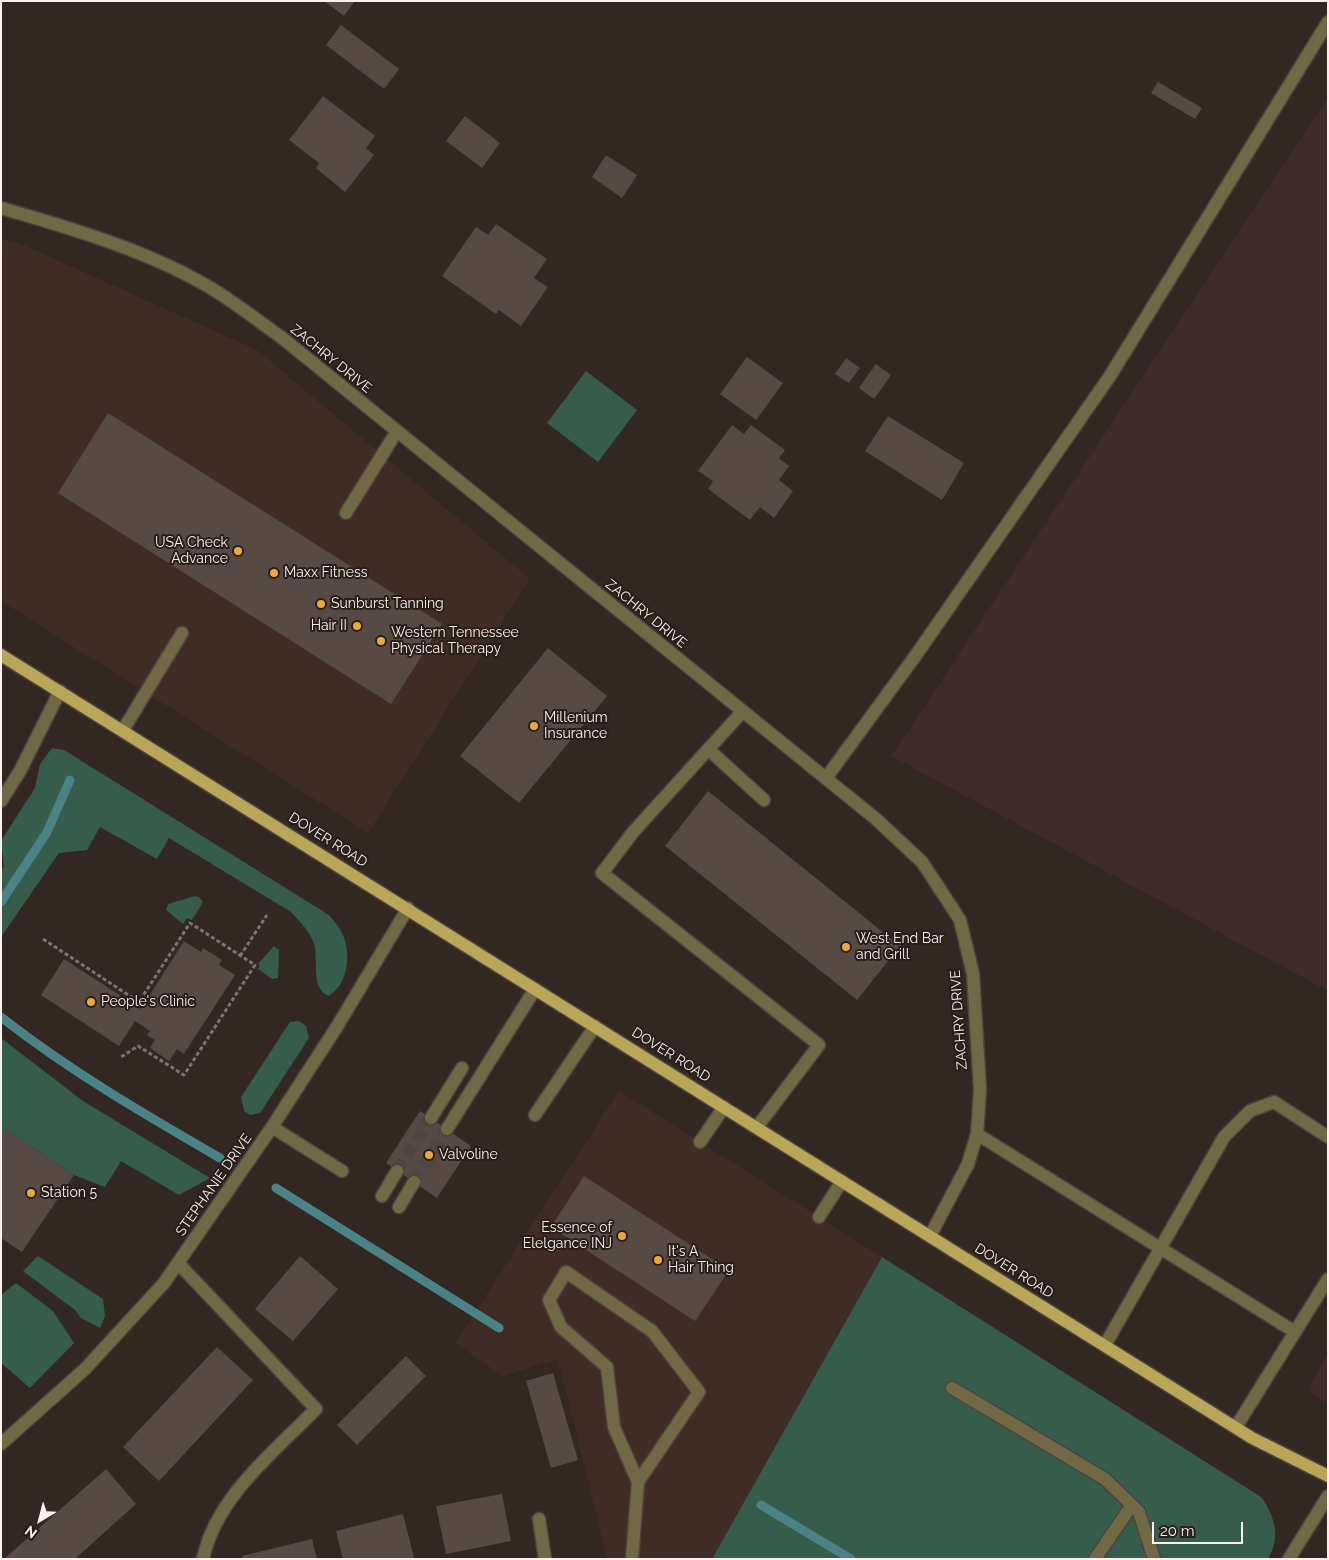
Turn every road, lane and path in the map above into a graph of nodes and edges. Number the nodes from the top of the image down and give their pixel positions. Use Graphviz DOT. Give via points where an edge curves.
graph roads {
  1 [pos="1328,22"];
  2 [pos="1,208"];
  3 [pos="396,431"];
  4 [pos="346,513"];
  5 [pos="182,633"];
  6 [pos="1,655"];
  7 [pos="60,692"];
  8 [pos="743,711"];
  9 [pos="123,730"];
  10 [pos="708,749"];
  11 [pos="826,778"];
  12 [pos="1,800"];
  13 [pos="764,800"];
  14 [pos="408,908"];
  15 [pos="267,915"];
  16 [pos="43,939"];
  17 [pos="240,956"];
  18 [pos="535,989"];
  19 [pos="595,1026"];
  20 [pos="121,1057"];
  21 [pos="462,1068"];
  22 [pos="724,1106"];
  23 [pos="535,1115"];
  24 [pos="430,1118"];
  25 [pos="757,1127"];
  26 [pos="272,1128"];
  27 [pos="447,1130"];
  28 [pos="977,1134"];
  29 [pos="1328,1137"];
  30 [pos="700,1142"];
  31 [pos="342,1171"];
  32 [pos="397,1171"];
  33 [pos="842,1181"];
  34 [pos="414,1182"];
  35 [pos="382,1196"];
  36 [pos="399,1206"];
  37 [pos="819,1217"];
  38 [pos="930,1236"];
  39 [pos="1160,1248"];
  40 [pos="178,1262"];
  41 [pos="1328,1279"];
  42 [pos="1295,1332"];
  43 [pos="1105,1345"];
  44 [pos="952,1388"];
  45 [pos="1236,1427"];
  46 [pos="4,1436"];
  47 [pos="1328,1476"];
  48 [pos="638,1482"];
  49 [pos="1328,1496"];
  50 [pos="1132,1505"];
  51 [pos="540,1519"];
  52 [pos="203,1559"];
  53 [pos="545,1559"];
  54 [pos="632,1559"];
  55 [pos="1096,1559"];
  56 [pos="1154,1559"];
  57 [pos="1289,1559"];
  1 -- 11 [label="street" via="1110,376 916,655"];
  2 -- 3 [label="street, ZACHRY DRIVE" via="132,251 202,283 281,337"];
  3 -- 4 [label="street"];
  3 -- 8 [label="street, ZACHRY DRIVE"];
  5 -- 9 [label="street"];
  6 -- 7 [label="main road, DOVER ROAD"];
  7 -- 9 [label="main road, DOVER ROAD"];
  7 -- 12 [label="street" via="20,771"];
  8 -- 10 [label="street"];
  8 -- 11 [label="street, ZACHRY DRIVE"];
  9 -- 14 [label="main road, DOVER ROAD"];
  10 -- 13 [label="street"];
  10 -- 25 [label="street" via="634,831 602,873 819,1045"];
  11 -- 28 [label="street, ZACHRY DRIVE" via="922,862 960,920 973,974 980,1090"];
  14 -- 18 [label="main road, DOVER ROAD"];
  14 -- 26 [label="street, STEPHANIE DRIVE"];
  15 -- 17 [label="path"];
  16 -- 17 [label="path" via="139,1002 190,923"];
  17 -- 20 [label="path" via="255,966 184,1075 138,1046"];
  18 -- 19 [label="main road, DOVER ROAD"];
  18 -- 27 [label="street"];
  19 -- 22 [label="main road, DOVER ROAD"];
  19 -- 23 [label="street"];
  21 -- 24 [label="street"];
  22 -- 25 [label="main road, DOVER ROAD"];
  22 -- 30 [label="street"];
  25 -- 33 [label="main road, DOVER ROAD"];
  26 -- 31 [label="street"];
  26 -- 40 [label="street, STEPHANIE DRIVE"];
  28 -- 38 [label="street, ZACHRY DRIVE" via="968,1164"];
  28 -- 39 [label="street"];
  29 -- 39 [label="street" via="1274,1102 1250,1111 1224,1137"];
  32 -- 35 [label="street"];
  33 -- 37 [label="street"];
  33 -- 38 [label="main road, DOVER ROAD"];
  34 -- 36 [label="street"];
  38 -- 43 [label="main road, DOVER ROAD"];
  39 -- 42 [label="street"];
  39 -- 43 [label="street"];
  40 -- 46 [label="street, STEPHANIE DRIVE" via="164,1283 85,1369"];
  40 -- 52 [label="street" via="316,1409 228,1502 207,1542"];
  41 -- 42 [label="street"];
  42 -- 45 [label="street"];
  43 -- 45 [label="main road, DOVER ROAD"];
  44 -- 50 [label="street" via="1105,1480"];
  45 -- 47 [label="main road, DOVER ROAD"];
  48 -- 48 [label="street" via="699,1392 652,1331 566,1272 548,1300 561,1327 607,1367 614,1427"];
  48 -- 54 [label="street"];
  49 -- 57 [label="street"];
  50 -- 55 [label="street"];
  50 -- 56 [label="street" via="1140,1512"];
  51 -- 53 [label="street"];
}
